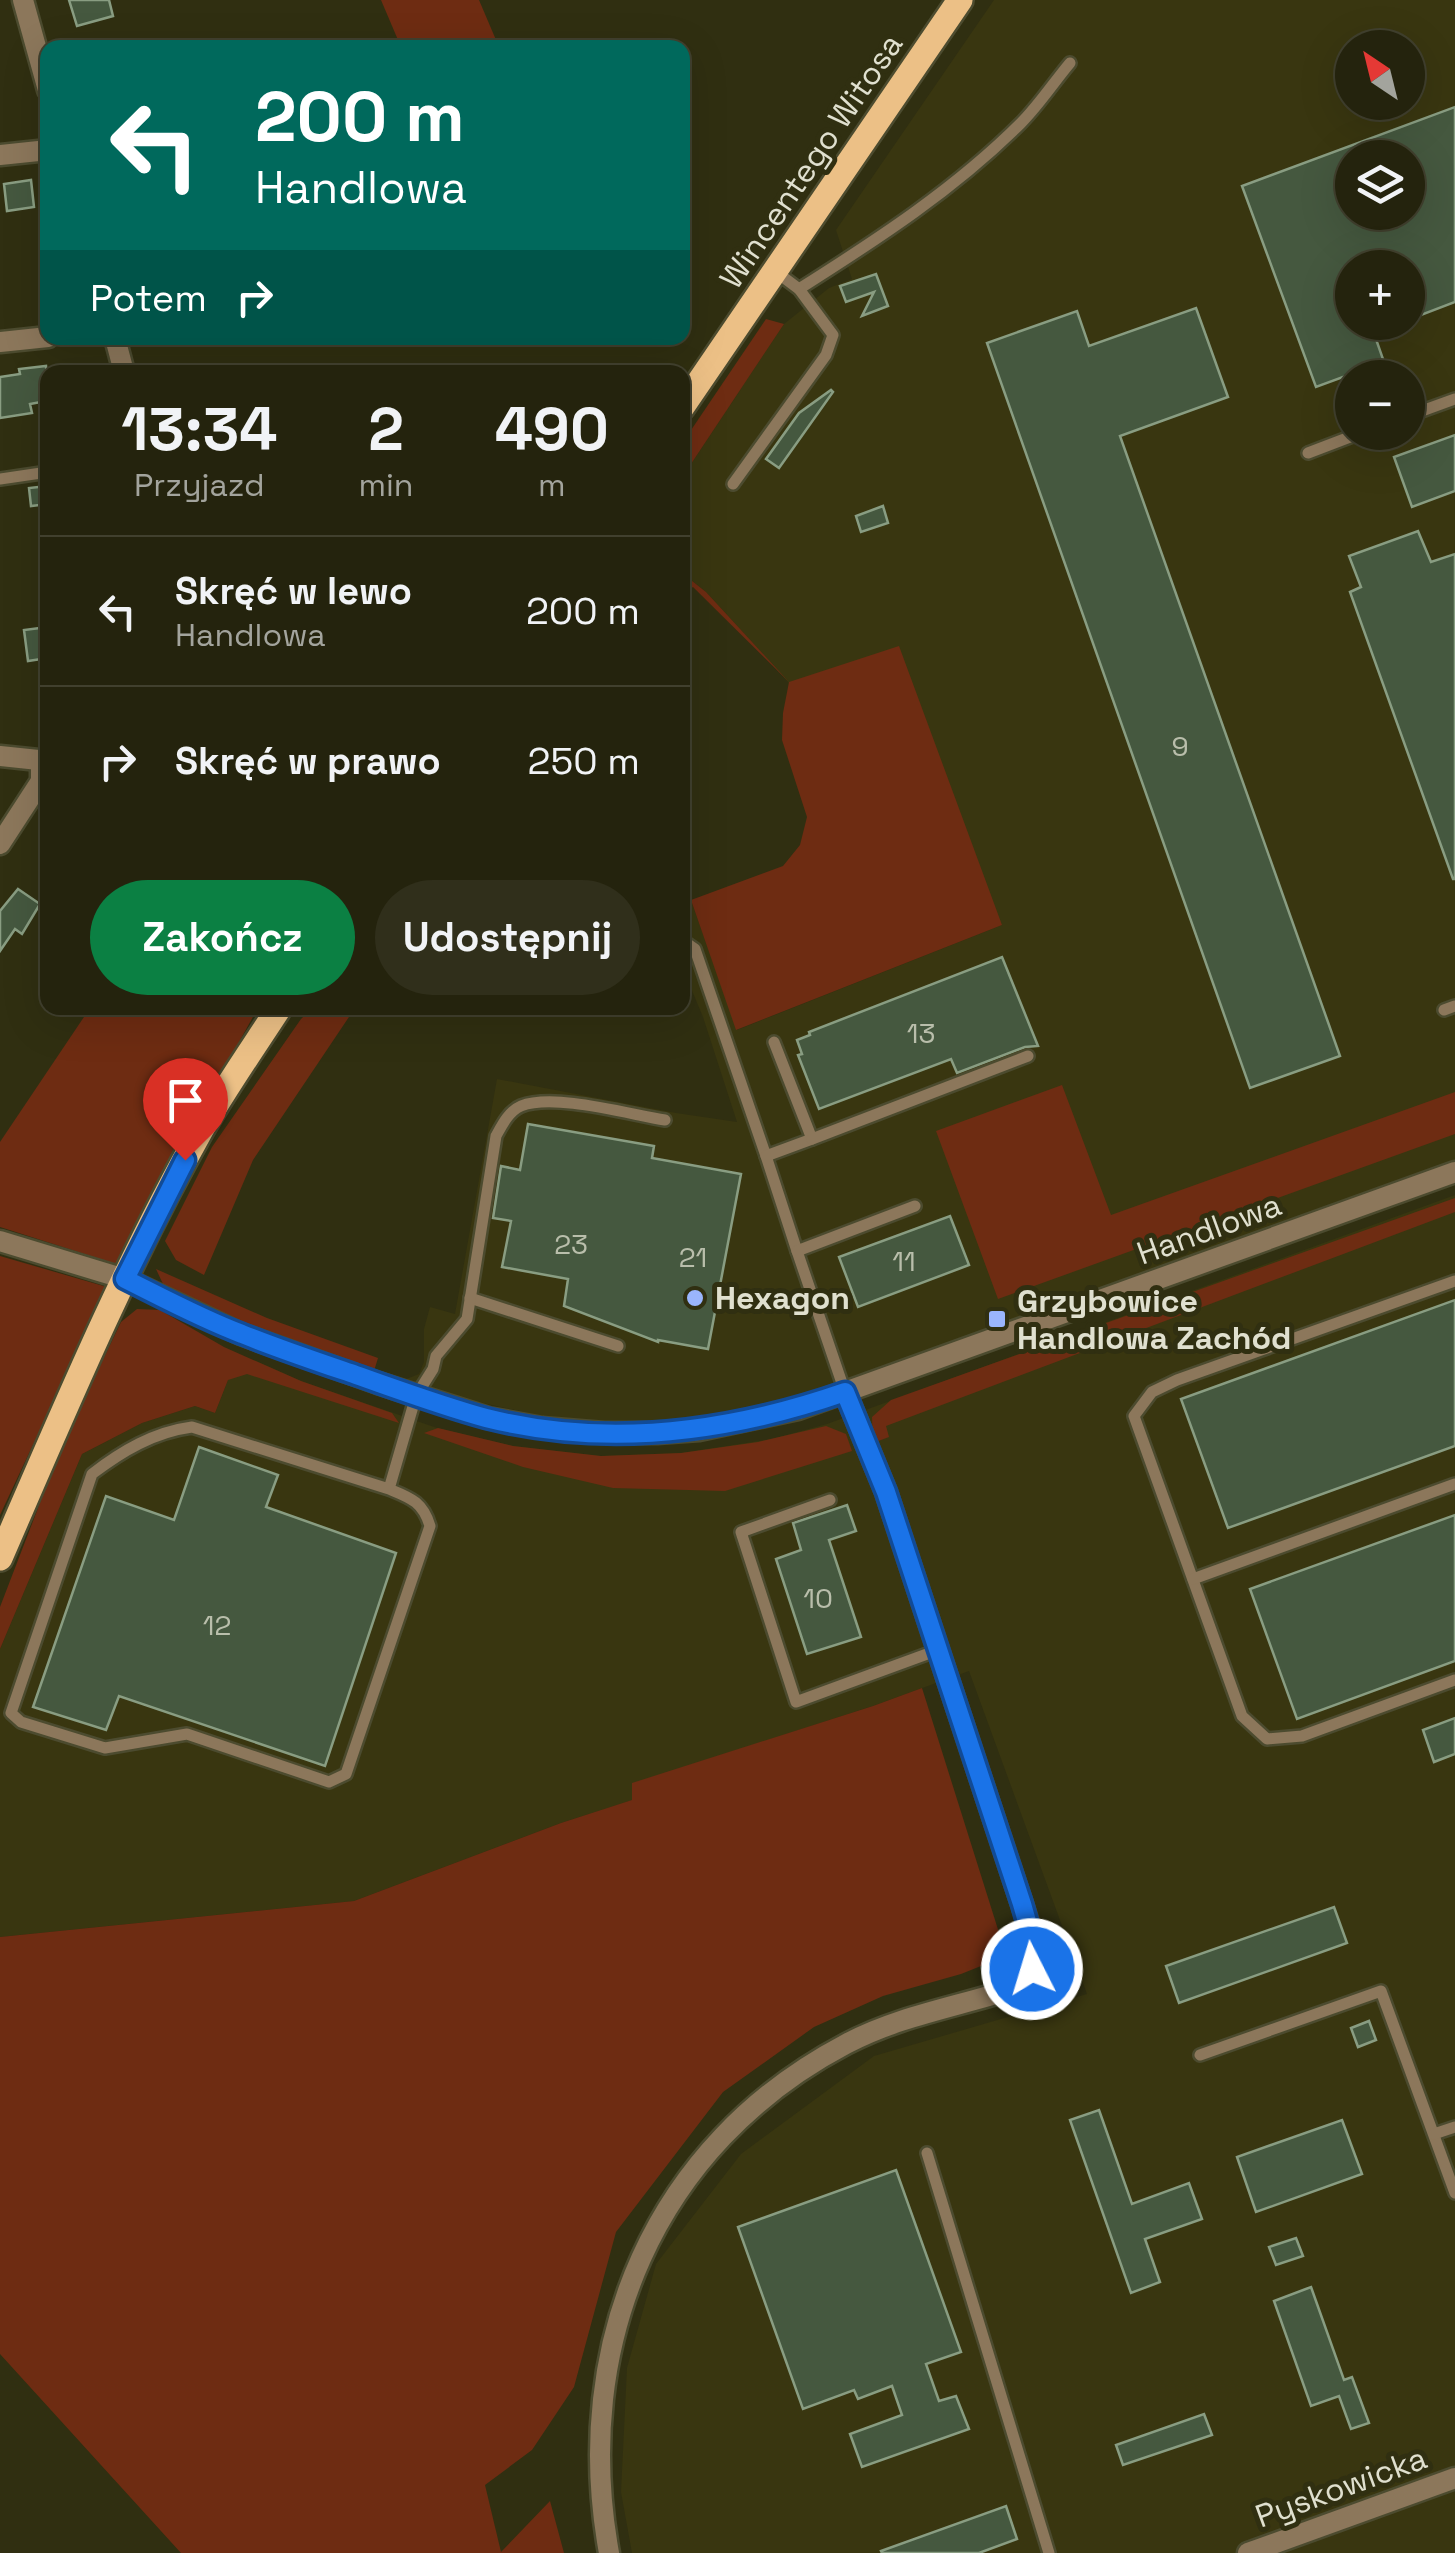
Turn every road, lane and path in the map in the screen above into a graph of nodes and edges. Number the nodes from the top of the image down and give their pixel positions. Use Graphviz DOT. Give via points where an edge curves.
graph roads {
  1 [pos="23,0"];
  2 [pos="960,0"];
  3 [pos="40,61"];
  4 [pos="1070,62"];
  5 [pos="40,151"];
  6 [pos="0,155"];
  7 [pos="775,271"];
  8 [pos="800,289"];
  9 [pos="40,337"];
  10 [pos="0,342"];
  11 [pos="690,396"];
  12 [pos="1455,399"];
  13 [pos="1425,410"];
  14 [pos="1335,443"];
  15 [pos="1308,453"];
  16 [pos="40,473"];
  17 [pos="0,479"];
  18 [pos="734,484"];
  19 [pos="0,756"];
  20 [pos="40,761"];
  21 [pos="40,783"];
  22 [pos="0,844"];
  23 [pos="690,946"];
  24 [pos="275,1015"];
  25 [pos="774,1042"];
  26 [pos="1028,1056"];
  27 [pos="664,1120"];
  28 [pos="812,1138"];
  29 [pos="766,1156"];
  30 [pos="1455,1172"];
  31 [pos="915,1206"];
  32 [pos="0,1241"];
  33 [pos="798,1251"];
  34 [pos="125,1279"];
  35 [pos="1455,1280"];
  36 [pos="470,1298"];
  37 [pos="618,1346"];
  38 [pos="845,1392"];
  39 [pos="416,1396"];
  40 [pos="1455,1484"];
  41 [pos="389,1490"];
  42 [pos="830,1500"];
  43 [pos="0,1558"];
  44 [pos="1193,1579"];
  45 [pos="938,1650"];
  46 [pos="1455,1680"];
  47 [pos="1200,2055"];
  48 [pos="1455,2126"];
  49 [pos="1434,2134"];
  50 [pos="927,2153"];
  51 [pos="1455,2192"];
  52 [pos="1455,2478"];
  53 [pos="609,2553"];
  54 [pos="1049,2553"];
  55 [pos="1248,2553"];
  1 -- 3 [label="street"];
  2 -- 7 [label="main road, Wincentego Witosa"];
  4 -- 8 [label="lane" via="1024,120 973,167"];
  5 -- 6 [label="street"];
  7 -- 8 [label="lane"];
  7 -- 11 [label="main road, Wincentego Witosa"];
  8 -- 18 [label="lane" via="833,336"];
  9 -- 10 [label="street"];
  12 -- 13 [label="lane"];
  14 -- 15 [label="lane"];
  16 -- 17 [label="lane"];
  19 -- 20 [label="street"];
  21 -- 22 [label="street"];
  23 -- 29 [label="lane"];
  24 -- 34 [label="main road" via="203,1127"];
  25 -- 28 [label="lane"];
  26 -- 28 [label="lane"];
  27 -- 36 [label="lane" via="551,1100 519,1106 496,1136"];
  28 -- 29 [label="lane"];
  29 -- 33 [label="lane"];
  30 -- 38 [label="street, Handlowa"];
  31 -- 33 [label="lane"];
  32 -- 34 [label="street, Handlowa"];
  33 -- 38 [label="lane"];
  34 -- 39 [label="street, Handlowa" via="241,1334"];
  34 -- 43 [label="main road"];
  35 -- 44 [label="lane" via="1152,1392 1134,1416"];
  36 -- 37 [label="lane"];
  36 -- 39 [label="lane" via="467,1319 436,1356"];
  38 -- 39 [label="street, Handlowa" via="700,1430 604,1433 488,1418"];
  38 -- 45 [label="street"];
  39 -- 41 [label="lane"];
  40 -- 44 [label="lane"];
  41 -- 41 [label="lane" via="192,1427 119,1454 92,1474 11,1714 105,1748 187,1734 329,1782 346,1774 430,1526 418,1500"];
  42 -- 45 [label="lane" via="741,1532 796,1702"];
  44 -- 46 [label="lane" via="1242,1716 1267,1739 1302,1736"];
  45 -- 53 [label="street" via="1031,1933 1032,1969 1012,1989 901,2021 819,2059 752,2108 690,2176 640,2258 609,2352 599,2446"];
  47 -- 49 [label="lane" via="1381,1991"];
  48 -- 49 [label="lane"];
  49 -- 51 [label="lane"];
  50 -- 54 [label="lane"];
  52 -- 55 [label="street, Pyskowicka"];
}
